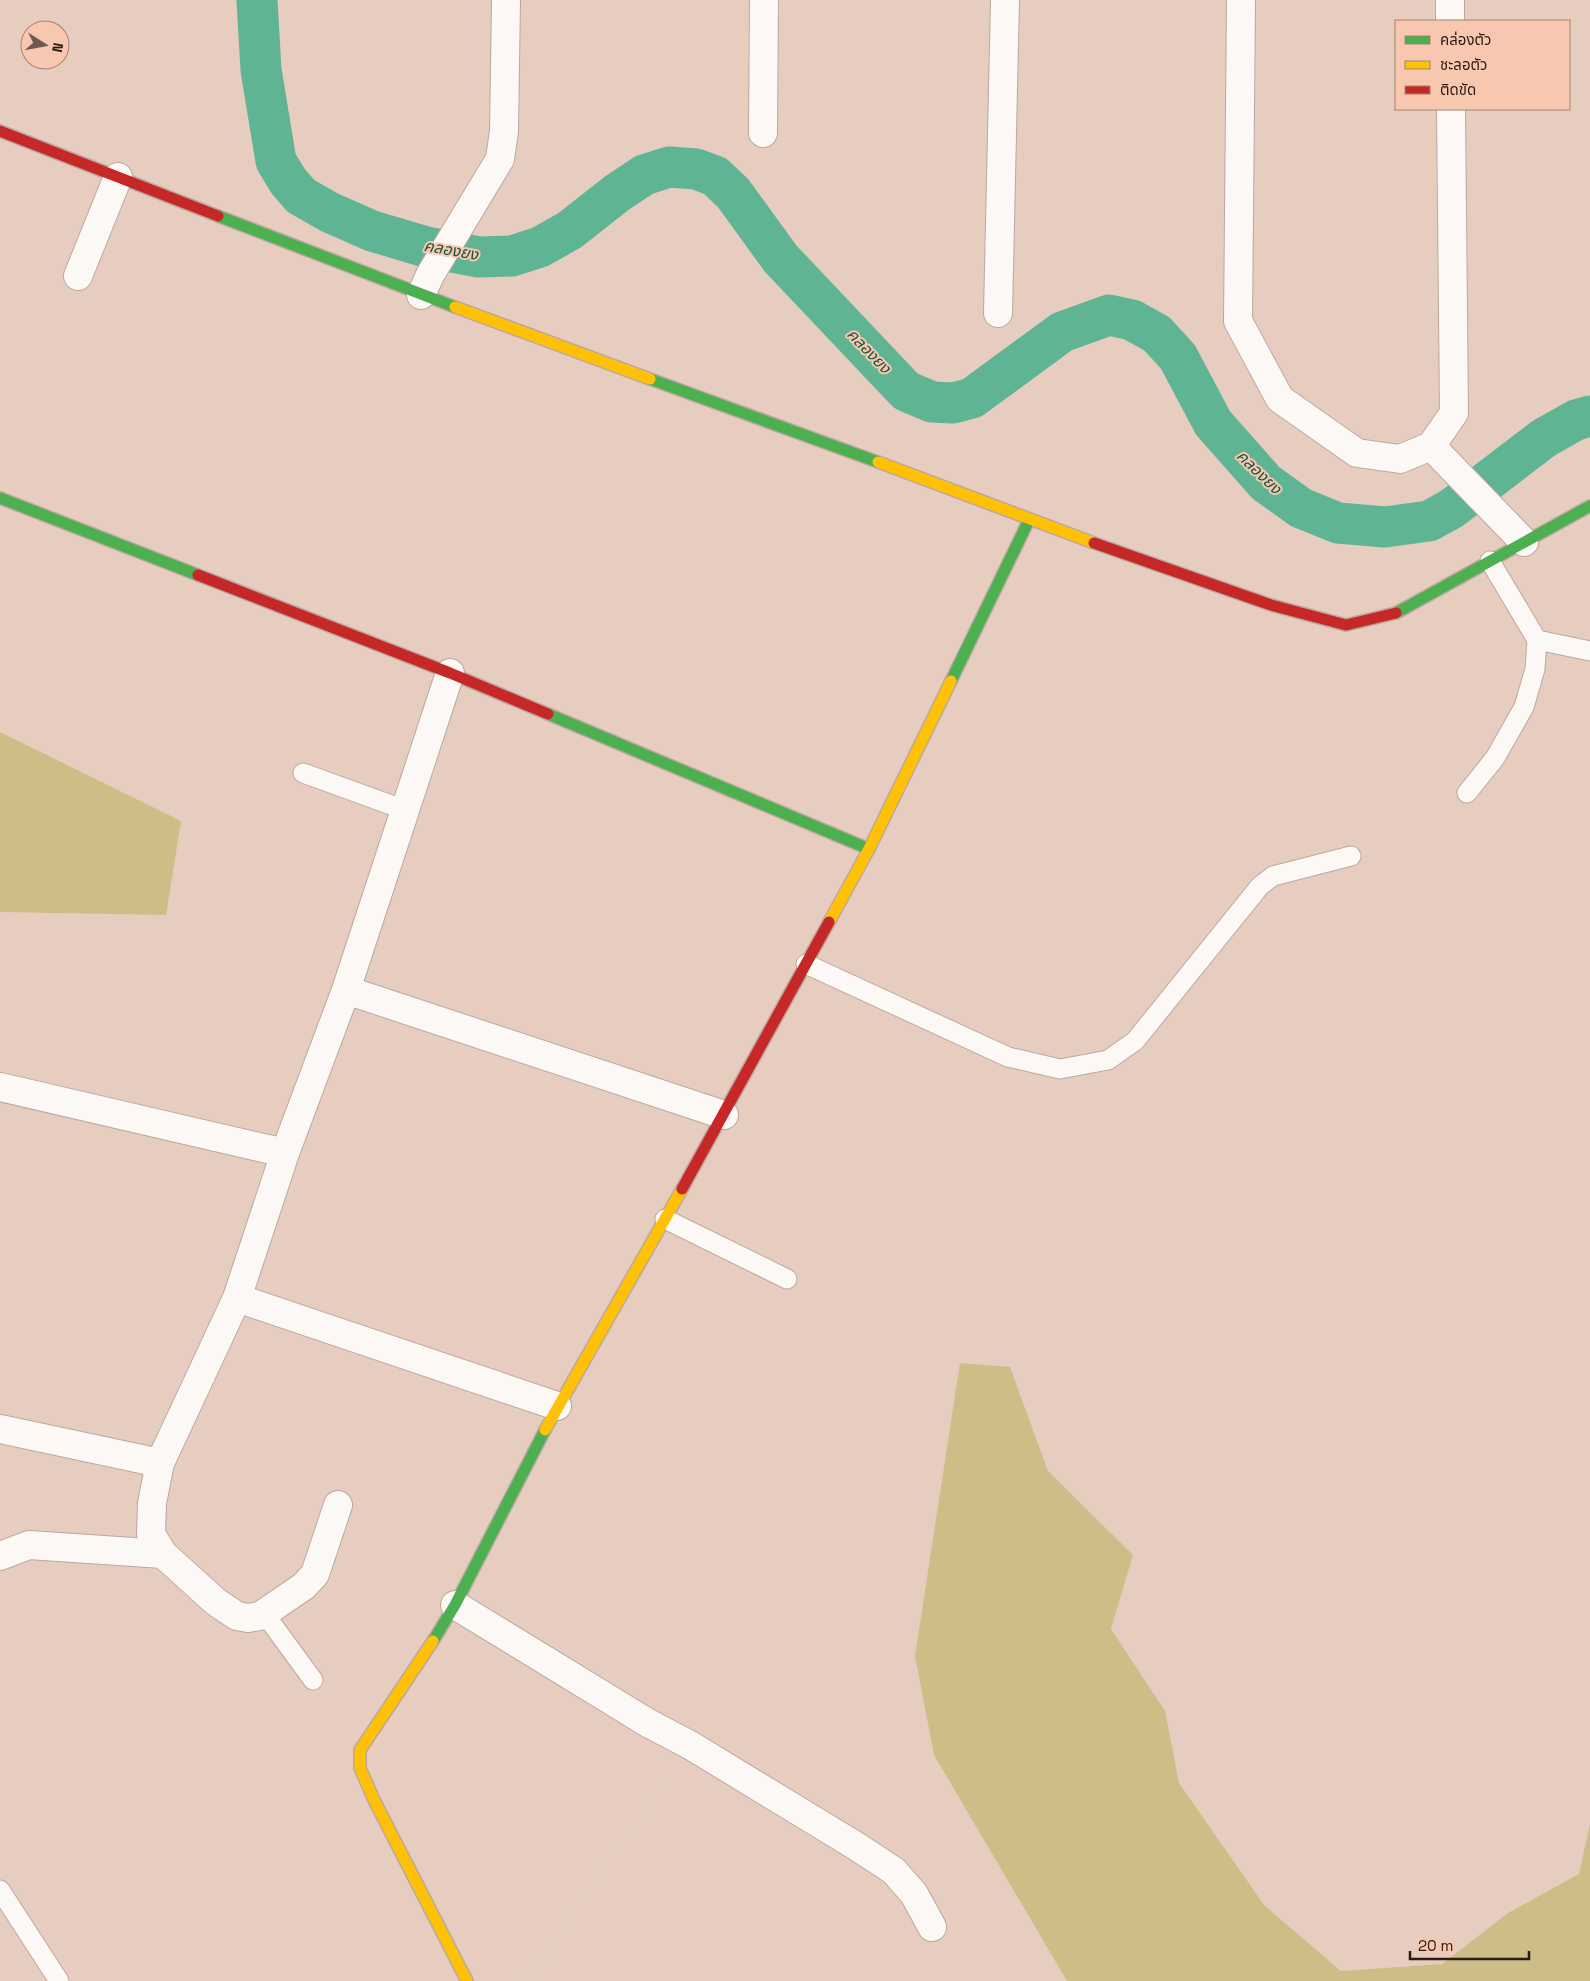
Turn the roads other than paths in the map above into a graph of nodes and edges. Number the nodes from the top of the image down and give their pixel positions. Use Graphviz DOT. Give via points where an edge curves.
graph roads {
  1 [pos="506,0"];
  2 [pos="764,0"];
  3 [pos="1005,0"];
  4 [pos="1241,0"];
  5 [pos="1450,0"];
  6 [pos="1450,20"];
  7 [pos="1451,110"];
  8 [pos="0,131"];
  9 [pos="763,133"];
  10 [pos="118,177"];
  11 [pos="78,276"];
  12 [pos="426,285"];
  13 [pos="998,313"];
  14 [pos="1431,446"];
  15 [pos="0,498"];
  16 [pos="1590,506"];
  17 [pos="1029,520"];
  18 [pos="1524,542"];
  19 [pos="1490,562"];
  20 [pos="1537,640"];
  21 [pos="1590,651"];
  22 [pos="450,673"];
  23 [pos="303,773"];
  24 [pos="1467,793"];
  25 [pos="405,810"];
  26 [pos="869,849"];
  27 [pos="1351,856"];
  28 [pos="806,964"];
  29 [pos="346,990"];
  30 [pos="0,1087"];
  31 [pos="724,1115"];
  32 [pos="285,1152"];
  33 [pos="665,1218"];
  34 [pos="787,1279"];
  35 [pos="237,1298"];
  36 [pos="557,1406"];
  37 [pos="0,1430"];
  38 [pos="160,1463"];
  39 [pos="338,1504"];
  40 [pos="163,1554"];
  41 [pos="0,1556"];
  42 [pos="455,1606"];
  43 [pos="264,1613"];
  44 [pos="313,1680"];
  45 [pos="0,1890"];
  46 [pos="932,1928"];
  47 [pos="59,1981"];
  48 [pos="467,1981"];
  1 -- 12 [label="street" via="504,131 500,159"];
  2 -- 9 [label="street"];
  3 -- 13 [label="street"];
  4 -- 14 [label="street" via="1238,321 1280,399 1357,453 1400,458"];
  5 -- 6 [label="street"];
  7 -- 14 [label="street" via="1454,413"];
  8 -- 10 [label="street"];
  10 -- 11 [label="street"];
  10 -- 12 [label="street"];
  12 -- 17 [label="street"];
  14 -- 18 [label="street"];
  15 -- 22 [label="street"];
  16 -- 18 [label="street"];
  17 -- 19 [label="street" via="1271,605 1346,625 1396,614"];
  17 -- 26 [label="street"];
  18 -- 19 [label="street"];
  19 -- 20 [label="lane"];
  20 -- 21 [label="lane"];
  20 -- 24 [label="lane" via="1535,669 1524,707 1495,758"];
  22 -- 25 [label="street"];
  22 -- 26 [label="street"];
  23 -- 25 [label="lane"];
  25 -- 29 [label="street"];
  26 -- 28 [label="street"];
  27 -- 28 [label="lane" via="1273,876 1260,886 1135,1041 1108,1060 1060,1069 1008,1057"];
  28 -- 31 [label="street"];
  29 -- 31 [label="street"];
  29 -- 32 [label="street"];
  30 -- 32 [label="street"];
  31 -- 33 [label="street"];
  32 -- 35 [label="street"];
  33 -- 34 [label="lane"];
  33 -- 36 [label="street"];
  35 -- 36 [label="street"];
  35 -- 38 [label="street"];
  36 -- 42 [label="street"];
  37 -- 38 [label="street"];
  38 -- 40 [label="street" via="152,1503 151,1534"];
  39 -- 43 [label="street" via="315,1574 304,1586"];
  40 -- 41 [label="street" via="29,1545"];
  40 -- 43 [label="street" via="216,1602 237,1616 248,1618"];
  42 -- 46 [label="street" via="894,1871 914,1894"];
  42 -- 48 [label="street" via="359,1754 360,1768 374,1800"];
  43 -- 44 [label="lane"];
  45 -- 47 [label="lane"];
}
